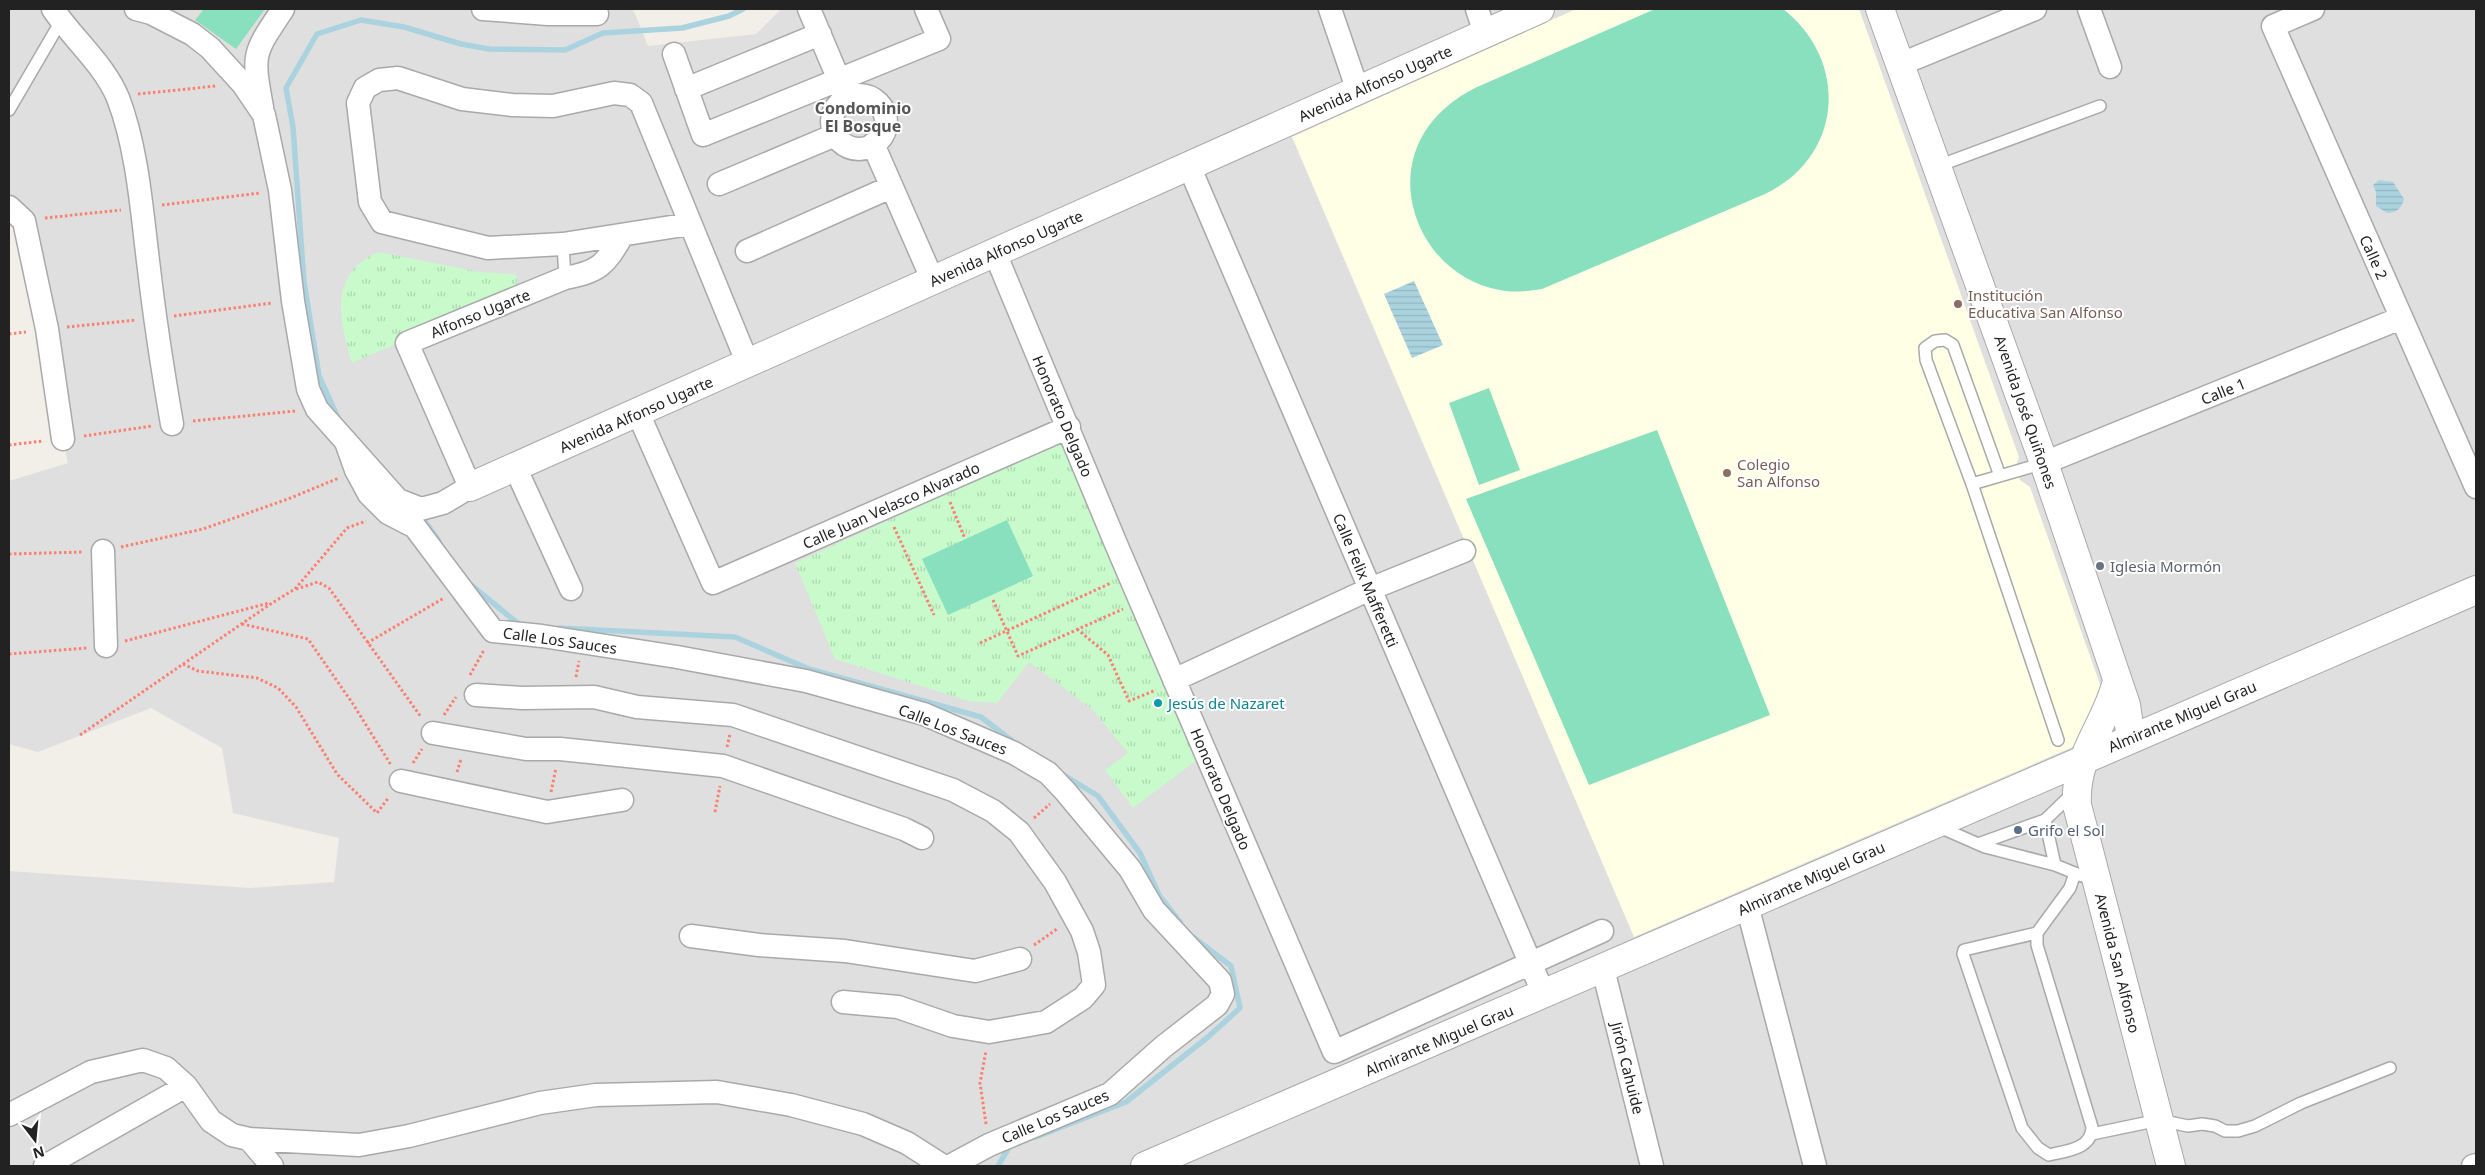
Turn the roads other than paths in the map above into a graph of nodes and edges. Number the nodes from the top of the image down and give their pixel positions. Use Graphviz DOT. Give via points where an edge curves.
graph roads {
  1 [pos="136,9"];
  2 [pos="283,9"];
  3 [pos="483,9"];
  4 [pos="809,9"];
  5 [pos="926,9"];
  6 [pos="1330,9"];
  7 [pos="1540,9"];
  8 [pos="1880,9"];
  9 [pos="2035,9"];
  10 [pos="2089,9"];
  11 [pos="2313,9"];
  12 [pos="547,11"];
  13 [pos="597,14"];
  14 [pos="57,15"];
  15 [pos="1481,21"];
  16 [pos="820,34"];
  17 [pos="674,54"];
  18 [pos="1901,64"];
  19 [pos="2110,66"];
  20 [pos="842,88"];
  21 [pos="686,89"];
  22 [pos="1358,91"];
  23 [pos="2100,106"];
  24 [pos="9,110"];
  25 [pos="264,115"];
  26 [pos="835,135"];
  27 [pos="873,144"];
  28 [pos="1189,166"];
  29 [pos="1938,166"];
  30 [pos="719,184"];
  31 [pos="892,187"];
  32 [pos="9,207"];
  33 [pos="690,224"];
  34 [pos="622,236"];
  35 [pos="564,244"];
  36 [pos="747,251"];
  37 [pos="995,253"];
  38 [pos="565,278"];
  39 [pos="933,281"];
  40 [pos="2402,318"];
  41 [pos="748,364"];
  42 [pos="638,413"];
  43 [pos="172,424"];
  44 [pos="1069,427"];
  45 [pos="63,438"];
  46 [pos="346,442"];
  47 [pos="2044,463"];
  48 [pos="515,467"];
  49 [pos="2000,476"];
  50 [pos="1972,484"];
  51 [pos="470,487"];
  52 [pos="2476,487"];
  53 [pos="104,551"];
  54 [pos="1464,551"];
  55 [pos="571,589"];
  56 [pos="1370,589"];
  57 [pos="2476,590"];
  58 [pos="106,646"];
  59 [pos="2117,681"];
  60 [pos="1167,684"];
  61 [pos="476,695"];
  62 [pos="433,732"];
  63 [pos="2131,738"];
  64 [pos="2058,740"];
  65 [pos="2083,758"];
  66 [pos="401,781"];
  67 [pos="2076,790"];
  68 [pos="622,800"];
  69 [pos="2044,820"];
  70 [pos="1934,824"];
  71 [pos="922,838"];
  72 [pos="1978,844"];
  73 [pos="2056,865"];
  74 [pos="2086,878"];
  75 [pos="1747,905"];
  76 [pos="1602,931"];
  77 [pos="2037,933"];
  78 [pos="691,936"];
  79 [pos="1020,959"];
  80 [pos="1531,964"];
  81 [pos="1603,969"];
  82 [pos="1544,995"];
  83 [pos="842,1002"];
  84 [pos="2390,1068"];
  85 [pos="186,1086"];
  86 [pos="9,1115"];
  87 [pos="2159,1120"];
  88 [pos="2092,1134"];
  89 [pos="249,1139"];
  90 [pos="45,1166"];
  91 [pos="272,1166"];
  92 [pos="943,1166"];
  93 [pos="950,1166"];
  94 [pos="1145,1166"];
  95 [pos="1652,1166"];
  96 [pos="1816,1166"];
  97 [pos="2171,1166"];
  1 -- 25 [label="street" via="152,13 192,34 210,48 243,84"];
  2 -- 25 [label="street" via="258,47 255,67"];
  3 -- 12 [label="street"];
  4 -- 16 [label="street"];
  5 -- 20 [label="street" via="938,39"];
  6 -- 22 [label="street"];
  7 -- 15 [label="street, Avenida Alfonso Ugarte"];
  8 -- 18 [label="street, Avenida José Quiñones"];
  9 -- 18 [label="street"];
  10 -- 19 [label="street"];
  11 -- 40 [label="street, Calle 2" via="2273,26"];
  12 -- 13 [label="street"];
  14 -- 24 [label="lane"];
  14 -- 43 [label="street" via="94,60 117,96 128,129"];
  15 -- 22 [label="street, Avenida Alfonso Ugarte"];
  16 -- 20 [label="street"];
  16 -- 21 [label="street"];
  17 -- 21 [label="street"];
  18 -- 29 [label="street, Avenida José Quiñones"];
  20 -- 21 [label="street" via="703,135"];
  20 -- 26 [label="street" via="840,102 832,118"];
  20 -- 27 [label="street" via="864,95 880,105 884,130"];
  22 -- 28 [label="street, Avenida Alfonso Ugarte"];
  23 -- 29 [label="lane"];
  25 -- 46 [label="street" via="280,190 292,301 308,389 317,409"];
  26 -- 27 [label="street" via="848,146 865,148"];
  26 -- 30 [label="street"];
  27 -- 31 [label="street"];
  28 -- 37 [label="street, Avenida Alfonso Ugarte"];
  28 -- 56 [label="street, Calle Felix Mafferetti"];
  29 -- 47 [label="street, Avenida José Quiñones"];
  31 -- 36 [label="street"];
  31 -- 39 [label="street"];
  32 -- 45 [label="street" via="24,221 47,329"];
  33 -- 34 [label="street"];
  33 -- 35 [label="street" via="641,103 630,94 614,93 553,106 462,99 398,78 378,80 365,88 358,103 370,202 382,222 488,248"];
  33 -- 41 [label="street"];
  34 -- 35 [label="street"];
  34 -- 38 [label="street, Alfonso Ugarte" via="609,258 588,274"];
  35 -- 38 [label="lane"];
  37 -- 39 [label="street, Avenida Alfonso Ugarte"];
  37 -- 44 [label="street, Honorato Delgado"];
  38 -- 51 [label="street, Alfonso Ugarte" via="407,343"];
  39 -- 41 [label="street, Avenida Alfonso Ugarte"];
  40 -- 47 [label="street, Calle 1"];
  40 -- 52 [label="street, Calle 2"];
  41 -- 42 [label="street, Avenida Alfonso Ugarte"];
  42 -- 44 [label="street, Calle Juan Velasco Alvarado" via="713,583"];
  42 -- 48 [label="street, Avenida Alfonso Ugarte"];
  44 -- 60 [label="street, Honorato Delgado"];
  46 -- 51 [label="street" via="398,500 421,509 443,503"];
  46 -- 93 [label="street, Calle Los Sauces" via="369,494 388,513 415,527 494,631 677,657 815,684 924,714 1014,753 1048,774 1065,791 1130,869 1154,910 1220,981 1223,994 1217,1005 1162,1047 1110,1094 989,1145"];
  47 -- 49 [label="lane"];
  47 -- 59 [label="street, Avenida José Quiñones"];
  48 -- 51 [label="street, Avenida Alfonso Ugarte"];
  48 -- 55 [label="street"];
  49 -- 50 [label="lane"];
  49 -- 50 [label="lane" via="1958,354 1949,342 1935,341 1925,348 1926,360"];
  50 -- 64 [label="lane"];
  53 -- 58 [label="street"];
  54 -- 56 [label="street"];
  56 -- 60 [label="street"];
  56 -- 80 [label="street, Calle Felix Mafferetti"];
  57 -- 63 [label="street, Almirante Miguel Grau"];
  59 -- 63 [label="street, Avenida José Quiñones" via="2126,705"];
  59 -- 65 [label="street" via="2114,694"];
  60 -- 80 [label="street, Honorato Delgado" via="1334,1052"];
  61 -- 83 [label="street" via="594,697 637,707 733,715 953,790 993,811 1018,832 1055,882 1089,952 1094,985 1083,998 1046,1022 989,1032 953,1026 898,1007"];
  62 -- 71 [label="street" via="526,750 560,749 724,766 904,828"];
  63 -- 65 [label="street, Almirante Miguel Grau"];
  65 -- 67 [label="street, Avenida San Alfonso"];
  65 -- 70 [label="street, Almirante Miguel Grau"];
  66 -- 68 [label="street" via="546,812"];
  67 -- 69 [label="lane"];
  67 -- 74 [label="street, Avenida San Alfonso"];
  69 -- 72 [label="lane"];
  69 -- 73 [label="lane"];
  70 -- 72 [label="lane"];
  70 -- 75 [label="street, Almirante Miguel Grau"];
  72 -- 73 [label="lane"];
  73 -- 74 [label="lane"];
  74 -- 77 [label="lane" via="2070,888"];
  74 -- 87 [label="street, Avenida San Alfonso"];
  75 -- 81 [label="street, Almirante Miguel Grau"];
  75 -- 96 [label="street"];
  76 -- 80 [label="street, Honorato Delgado"];
  77 -- 88 [label="lane" via="2037,944"];
  77 -- 88 [label="lane" via="1964,950 1963,960 2022,1128 2038,1148 2049,1155 2076,1148 2088,1142"];
  78 -- 79 [label="street" via="845,951 975,971"];
  80 -- 82 [label="street, Calle Felix Mafferetti"];
  81 -- 82 [label="street, Almirante Miguel Grau"];
  81 -- 95 [label="street, Jirón Cahuide"];
  82 -- 94 [label="street, Almirante Miguel Grau"];
  84 -- 87 [label="lane" via="2238,1132 2225,1132 2202,1124 2188,1126"];
  85 -- 86 [label="street" via="166,1068 143,1060 91,1072"];
  85 -- 89 [label="street" via="211,1121 232,1135"];
  85 -- 90 [label="street"];
  87 -- 88 [label="lane"];
  87 -- 97 [label="street, Avenida San Alfonso"];
  89 -- 91 [label="street"];
  89 -- 92 [label="street" via="359,1145 587,1096 717,1092 791,1105 863,1124 907,1143"];
}
